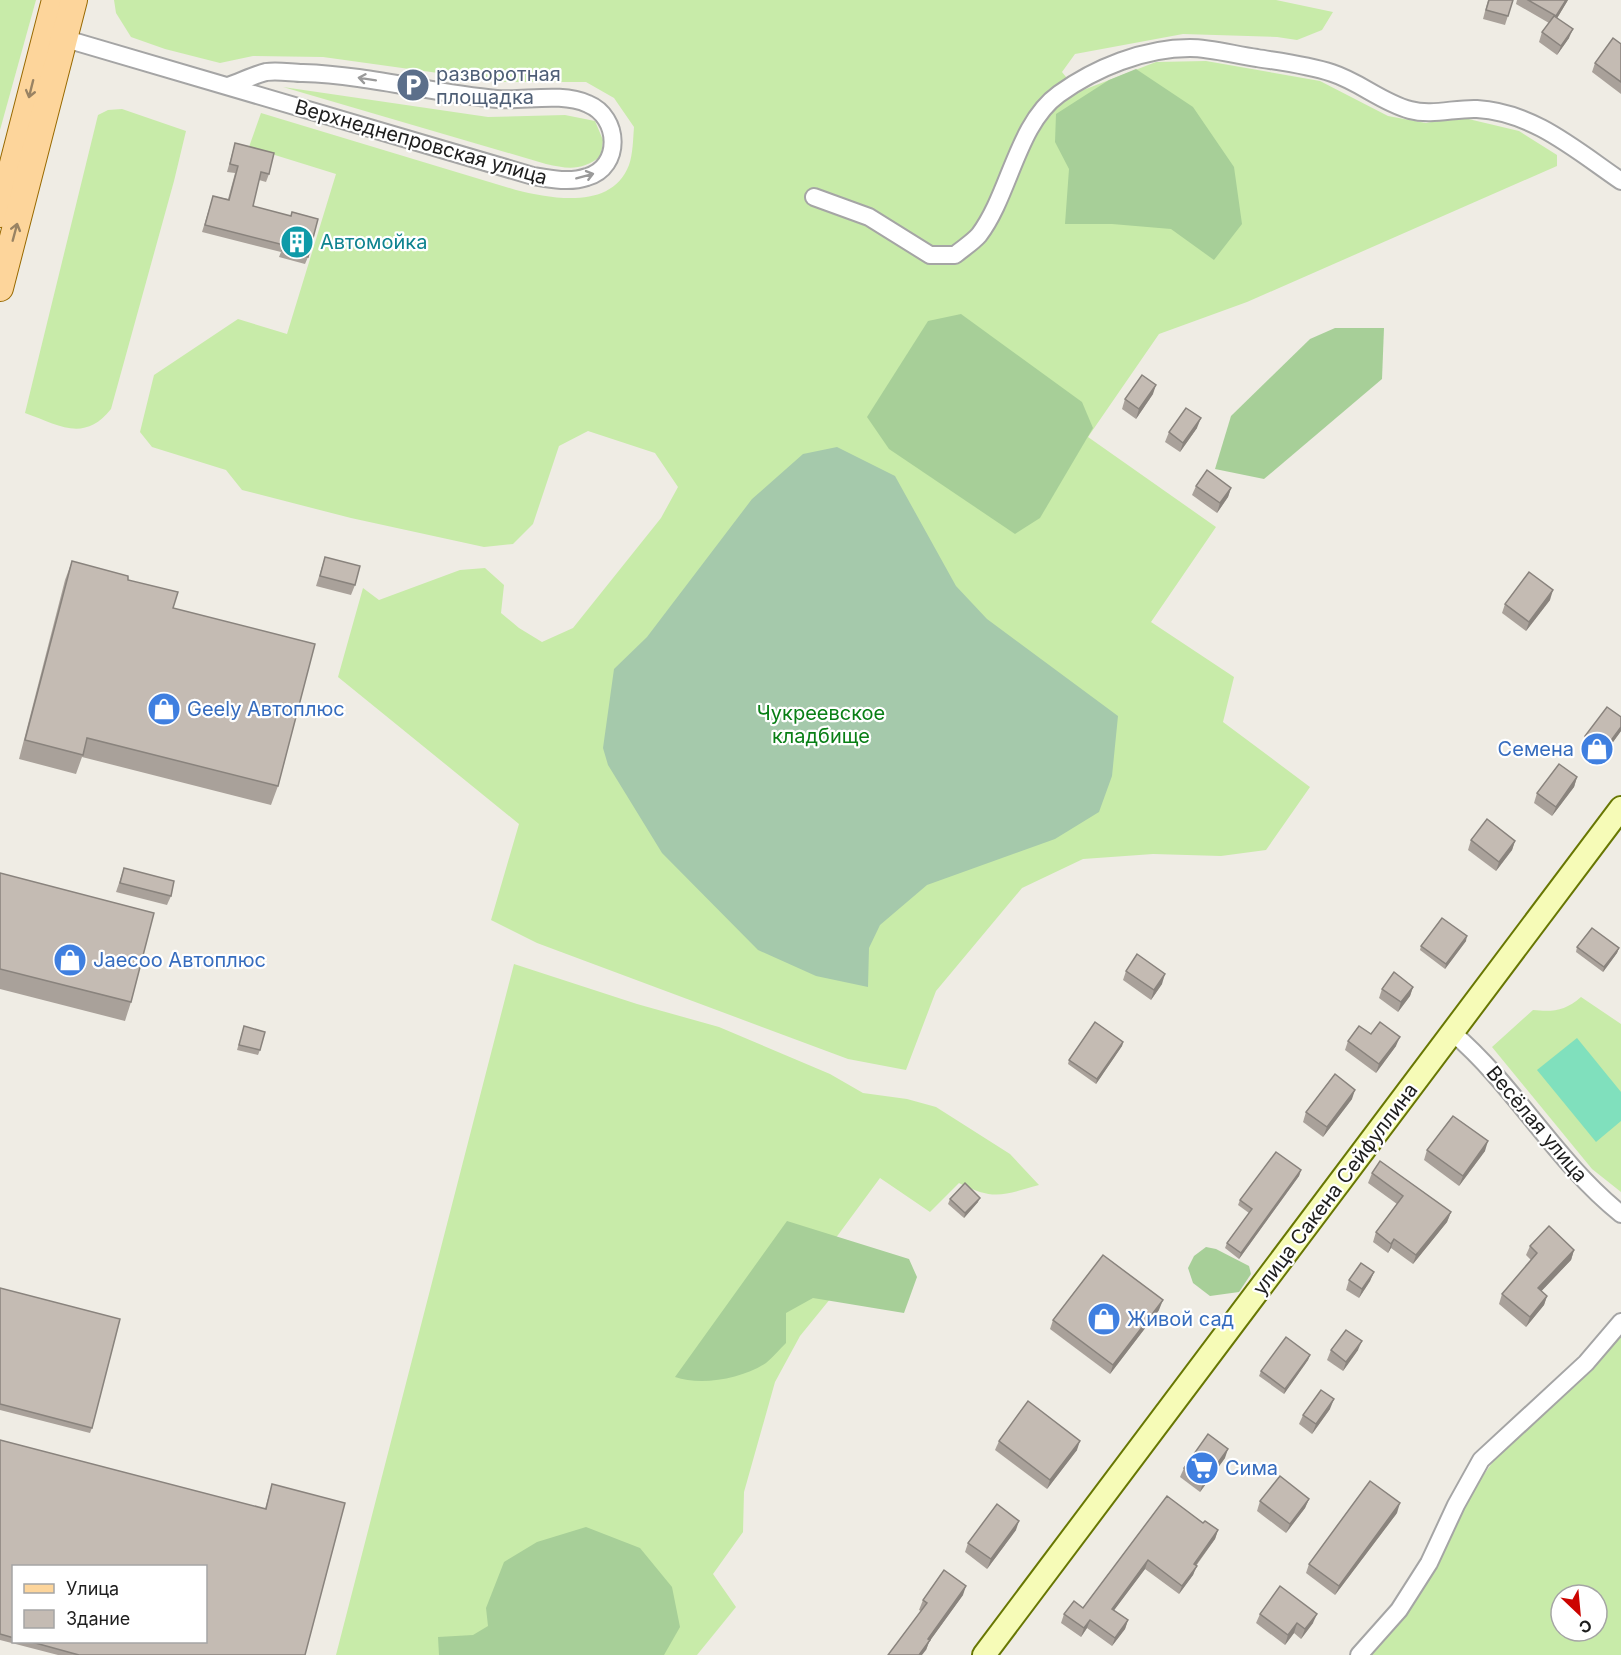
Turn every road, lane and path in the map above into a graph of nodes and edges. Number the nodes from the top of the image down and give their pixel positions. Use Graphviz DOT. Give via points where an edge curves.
graph roads {
  1 [pos="55,0"];
  2 [pos="74,0"];
  3 [pos="56,35"];
  4 [pos="228,86"];
  5 [pos="1621,181"];
  6 [pos="814,198"];
  7 [pos="0,214"];
  8 [pos="0,288"];
  9 [pos="1621,808"];
  10 [pos="1453,1033"];
  11 [pos="1621,1214"];
  12 [pos="1621,1322"];
  13 [pos="984,1655"];
  14 [pos="1359,1655"];
  1 -- 3 [label="main road"];
  2 -- 3 [label="main road"];
  3 -- 4 [label="street, Верхнеднепровская улица"];
  3 -- 7 [label="main road, one-way"];
  8 -- 3 [label="main road, one-way"];
  4 -- 4 [label="street, Верхнеднепровская улица, one-way" via="514,173 550,179 587,177 603,169 614,147 613,132 602,113 579,102 462,95 336,74 267,72"];
  5 -- 6 [label="street" via="1539,125 1508,114 1478,110 1413,111 1385,102 1334,73 1191,48 1162,50 1128,59 1057,95 1030,127 1011,174 978,235 954,255 930,255 869,217"];
  9 -- 10 [label="main road, улица Сакена Сейфуллина"];
  10 -- 11 [label="street, Весёлая улица" via="1487,1064 1596,1194"];
  10 -- 13 [label="main road, улица Сакена Сейфуллина"];
  12 -- 14 [label="street" via="1586,1363 1481,1460 1429,1563 1399,1610"];
}
